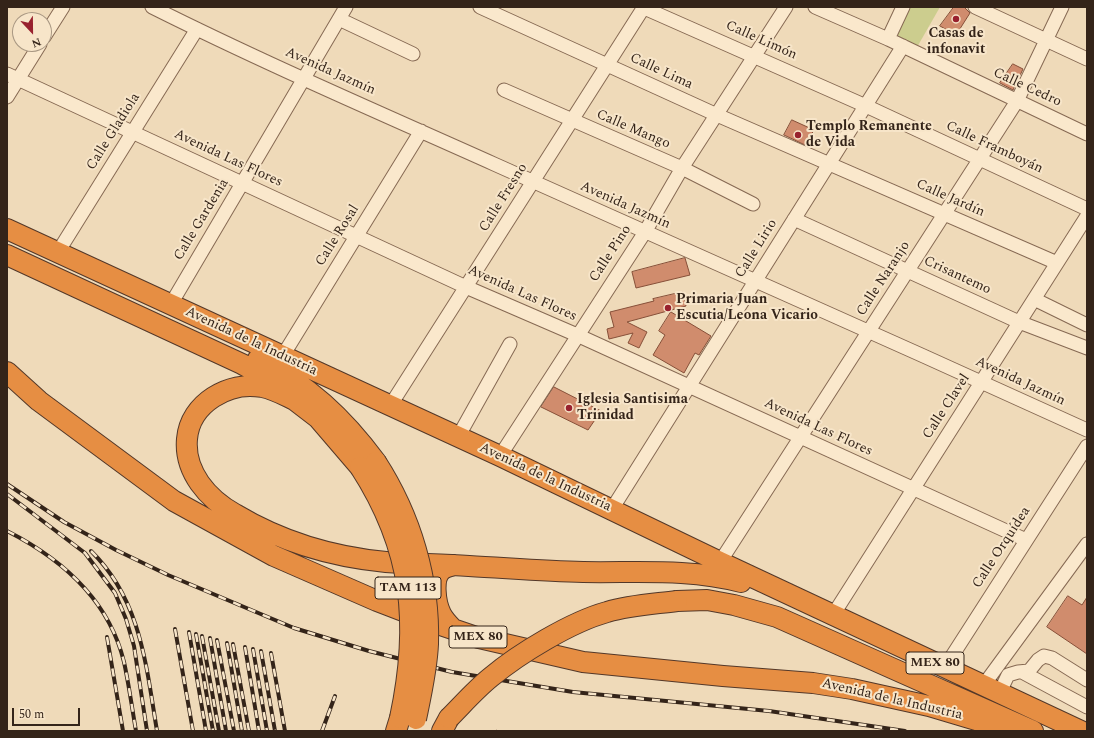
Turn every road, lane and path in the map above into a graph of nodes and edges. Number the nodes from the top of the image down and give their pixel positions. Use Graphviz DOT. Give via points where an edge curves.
graph roads {
  1 [pos="63,7"];
  2 [pos="152,7"];
  3 [pos="346,7"];
  4 [pos="480,7"];
  5 [pos="643,7"];
  6 [pos="786,7"];
  7 [pos="903,7"];
  8 [pos="976,7"];
  9 [pos="1062,7"];
  10 [pos="821,8"];
  11 [pos="502,11"];
  12 [pos="339,19"];
  13 [pos="52,24"];
  14 [pos="197,29"];
  15 [pos="888,39"];
  16 [pos="1047,41"];
  17 [pos="903,46"];
  18 [pos="33,52"];
  19 [pos="413,54"];
  20 [pos="754,56"];
  21 [pos="1087,59"];
  22 [pos="608,65"];
  23 [pos="13,76"];
  24 [pos="305,78"];
  25 [pos="504,90"];
  26 [pos="7,97"];
  27 [pos="1017,101"];
  28 [pos="866,106"];
  29 [pos="717,115"];
  30 [pos="572,120"];
  31 [pos="421,131"];
  32 [pos="133,132"];
  33 [pos="1087,134"];
  34 [pos="980,159"];
  35 [pos="829,164"];
  36 [pos="682,168"];
  37 [pos="533,181"];
  38 [pos="242,183"];
  39 [pos="752,204"];
  40 [pos="1087,209"];
  41 [pos="945,214"];
  42 [pos="1087,216"];
  43 [pos="794,219"];
  44 [pos="7,229"];
  45 [pos="645,232"];
  46 [pos="356,236"];
  47 [pos="58,252"];
  48 [pos="7,255"];
  49 [pos="1057,263"];
  50 [pos="908,271"];
  51 [pos="755,281"];
  52 [pos="466,287"];
  53 [pos="1034,299"];
  54 [pos="171,304"];
  55 [pos="1019,322"];
  56 [pos="1087,325"];
  57 [pos="869,330"];
  58 [pos="577,335"];
  59 [pos="510,344"];
  60 [pos="1087,348"];
  61 [pos="282,357"];
  62 [pos="7,372"];
  63 [pos="982,382"];
  64 [pos="689,386"];
  65 [pos="301,403"];
  66 [pos="390,406"];
  67 [pos="1087,430"];
  68 [pos="458,437"];
  69 [pos="800,438"];
  70 [pos="1087,446"];
  71 [pos="500,456"];
  72 [pos="368,465"];
  73 [pos="913,489"];
  74 [pos="612,509"];
  75 [pos="1026,540"];
  76 [pos="1087,544"];
  77 [pos="720,562"];
  78 [pos="454,565"];
  79 [pos="790,595"];
  80 [pos="833,615"];
  81 [pos="453,629"];
  82 [pos="945,667"];
  83 [pos="1022,672"];
  84 [pos="1087,680"];
  85 [pos="991,690"];
  86 [pos="1087,707"];
  87 [pos="446,724"];
  88 [pos="406,725"];
  89 [pos="1013,731"];
  90 [pos="1033,731"];
  91 [pos="1081,731"];
  1 -- 13 [label="street"];
  2 -- 14 [label="street, Avenida Jazmín"];
  3 -- 12 [label="street, Calle Gardenia"];
  4 -- 11 [label="street, Calle Lima"];
  5 -- 20 [label="street, Calle Limón"];
  5 -- 22 [label="street, Calle Fresno"];
  6 -- 20 [label="street, Calle Pino"];
  7 -- 15 [label="street"];
  8 -- 16 [label="street"];
  9 -- 16 [label="street, Calle Naranjo"];
  10 -- 15 [label="street, Calle Cedro"];
  11 -- 22 [label="street, Calle Lima"];
  12 -- 19 [label="street"];
  12 -- 24 [label="street, Calle Gardenia"];
  14 -- 24 [label="street, Avenida Jazmín"];
  14 -- 32 [label="street, Calle Gladiola"];
  15 -- 17 [label="street, Calle Cedro"];
  16 -- 21 [label="street"];
  16 -- 27 [label="street, Calle Naranjo"];
  17 -- 27 [label="street, Calle Cedro"];
  17 -- 28 [label="street, Calle Lirio"];
  18 -- 23 [label="street"];
  20 -- 28 [label="street, Calle Limón"];
  20 -- 29 [label="street, Calle Pino"];
  22 -- 29 [label="street, Calle Lima"];
  22 -- 30 [label="street, Calle Fresno"];
  23 -- 26 [label="street"];
  23 -- 32 [label="street, Avenida Las Flores"];
  24 -- 31 [label="street, Avenida Jazmín"];
  24 -- 38 [label="street, Calle Gardenia"];
  25 -- 30 [label="street, Calle Mango"];
  27 -- 33 [label="street, Calle Cedro"];
  27 -- 34 [label="street, Calle Naranjo"];
  28 -- 34 [label="street, Calle Framboyán"];
  28 -- 35 [label="street, Calle Lirio"];
  29 -- 35 [label="street, Calle Lima"];
  29 -- 36 [label="street, Calle Pino"];
  30 -- 36 [label="street, Calle Mango"];
  30 -- 37 [label="street, Calle Fresno"];
  31 -- 37 [label="street, Avenida Jazmín"];
  31 -- 46 [label="street, Calle Rosal"];
  32 -- 38 [label="street, Avenida Las Flores"];
  32 -- 47 [label="street, Calle Gladiola"];
  34 -- 40 [label="street, Calle Framboyán"];
  34 -- 41 [label="street, Calle Naranjo"];
  35 -- 41 [label="street, Calle Jardín"];
  35 -- 43 [label="street, Calle Lirio"];
  36 -- 39 [label="street, Calle Mango"];
  36 -- 45 [label="street, Calle Pino"];
  37 -- 45 [label="street, Avenida Jazmín"];
  37 -- 52 [label="street, Calle Fresno"];
  38 -- 46 [label="street, Avenida Las Flores"];
  38 -- 54 [label="street, Calle Gardenia"];
  41 -- 49 [label="street, Calle Jardín"];
  41 -- 50 [label="street, Calle Naranjo"];
  42 -- 49 [label="street, Calle Clavel"];
  43 -- 50 [label="street, Crisantemo"];
  43 -- 51 [label="street, Calle Lirio"];
  44 -- 47 [label="highway, Avenida de la Industria / MEX 80"];
  45 -- 51 [label="street, Avenida Jazmín"];
  45 -- 58 [label="street, Calle Pino"];
  46 -- 52 [label="street, Avenida Las Flores"];
  46 -- 61 [label="street, Calle Rosal"];
  47 -- 54 [label="highway, Avenida de la Industria / MEX 80"];
  48 -- 65 [label="highway" via="242,364"];
  49 -- 53 [label="street, Calle Clavel"];
  50 -- 55 [label="street, Crisantemo"];
  50 -- 57 [label="street, Calle Naranjo"];
  51 -- 57 [label="street, Avenida Jazmín"];
  51 -- 64 [label="street, Calle Lirio"];
  52 -- 58 [label="street, Avenida Las Flores"];
  52 -- 66 [label="street, Calle Fresno"];
  53 -- 55 [label="street, Calle Clavel"];
  53 -- 56 [label="street"];
  54 -- 61 [label="highway, Avenida de la Industria / MEX 80"];
  54 -- 72 [label="highway" via="192,324 274,367 326,404 345,423"];
  55 -- 60 [label="street, Crisantemo"];
  55 -- 63 [label="street, Calle Clavel"];
  57 -- 63 [label="street, Avenida Jazmín"];
  57 -- 69 [label="street, Calle Naranjo"];
  58 -- 64 [label="street, Avenida Las Flores"];
  58 -- 71 [label="street, Calle Pino"];
  59 -- 68 [label="street"];
  61 -- 66 [label="highway, Avenida de la Industria / MEX 80"];
  62 -- 81 [label="highway, Avenida de la Industria / MEX 80" via="39,401 174,501 274,556 377,601"];
  63 -- 67 [label="street, Avenida Jazmín"];
  63 -- 73 [label="street, Calle Clavel"];
  64 -- 69 [label="street, Avenida Las Flores"];
  64 -- 74 [label="street, Calle Lirio"];
  65 -- 72 [label="highway, TAM 113"];
  65 -- 78 [label="highway" via="264,387 252,386 219,392 207,401 193,420 187,433 186,445 187,456 203,489 226,509 260,529 314,548 385,562"];
  66 -- 68 [label="highway, Avenida de la Industria / MEX 80"];
  68 -- 71 [label="highway, Avenida de la Industria / MEX 80"];
  69 -- 73 [label="street, Avenida Las Flores"];
  69 -- 77 [label="street, Calle Naranjo"];
  70 -- 75 [label="street, Calle Orquídea"];
  71 -- 74 [label="highway, Avenida de la Industria / MEX 80"];
  72 -- 88 [label="highway, TAM 113, bridge" via="406,575 410,602"];
  73 -- 75 [label="street, Avenida Las Flores"];
  73 -- 80 [label="street, Calle Clavel"];
  74 -- 77 [label="highway, Avenida de la Industria / MEX 80"];
  75 -- 82 [label="street, Calle Orquídea"];
  76 -- 85 [label="street"];
  77 -- 79 [label="highway, Avenida de la Industria / MEX 80"];
  78 -- 79 [label="highway" via="581,572 683,572 729,578"];
  78 -- 81 [label="highway" via="442,570 437,578 439,608"];
  79 -- 80 [label="highway, Avenida de la Industria / MEX 80"];
  80 -- 82 [label="highway, Avenida de la Industria / MEX 80"];
  81 -- 89 [label="highway, Avenida de la Industria / MEX 80" via="479,638 583,662 852,688 929,706"];
  82 -- 85 [label="highway, Avenida de la Industria / MEX 80"];
  83 -- 84 [label="street" via="1031,670 1040,658 1048,656"];
  83 -- 85 [label="street" via="1008,675"];
  83 -- 86 [label="street"];
  85 -- 91 [label="highway, Avenida de la Industria / MEX 80"];
  87 -- 90 [label="highway, bridge" via="490,678 512,661 574,624 607,612 641,605 707,600 777,617"];
}
